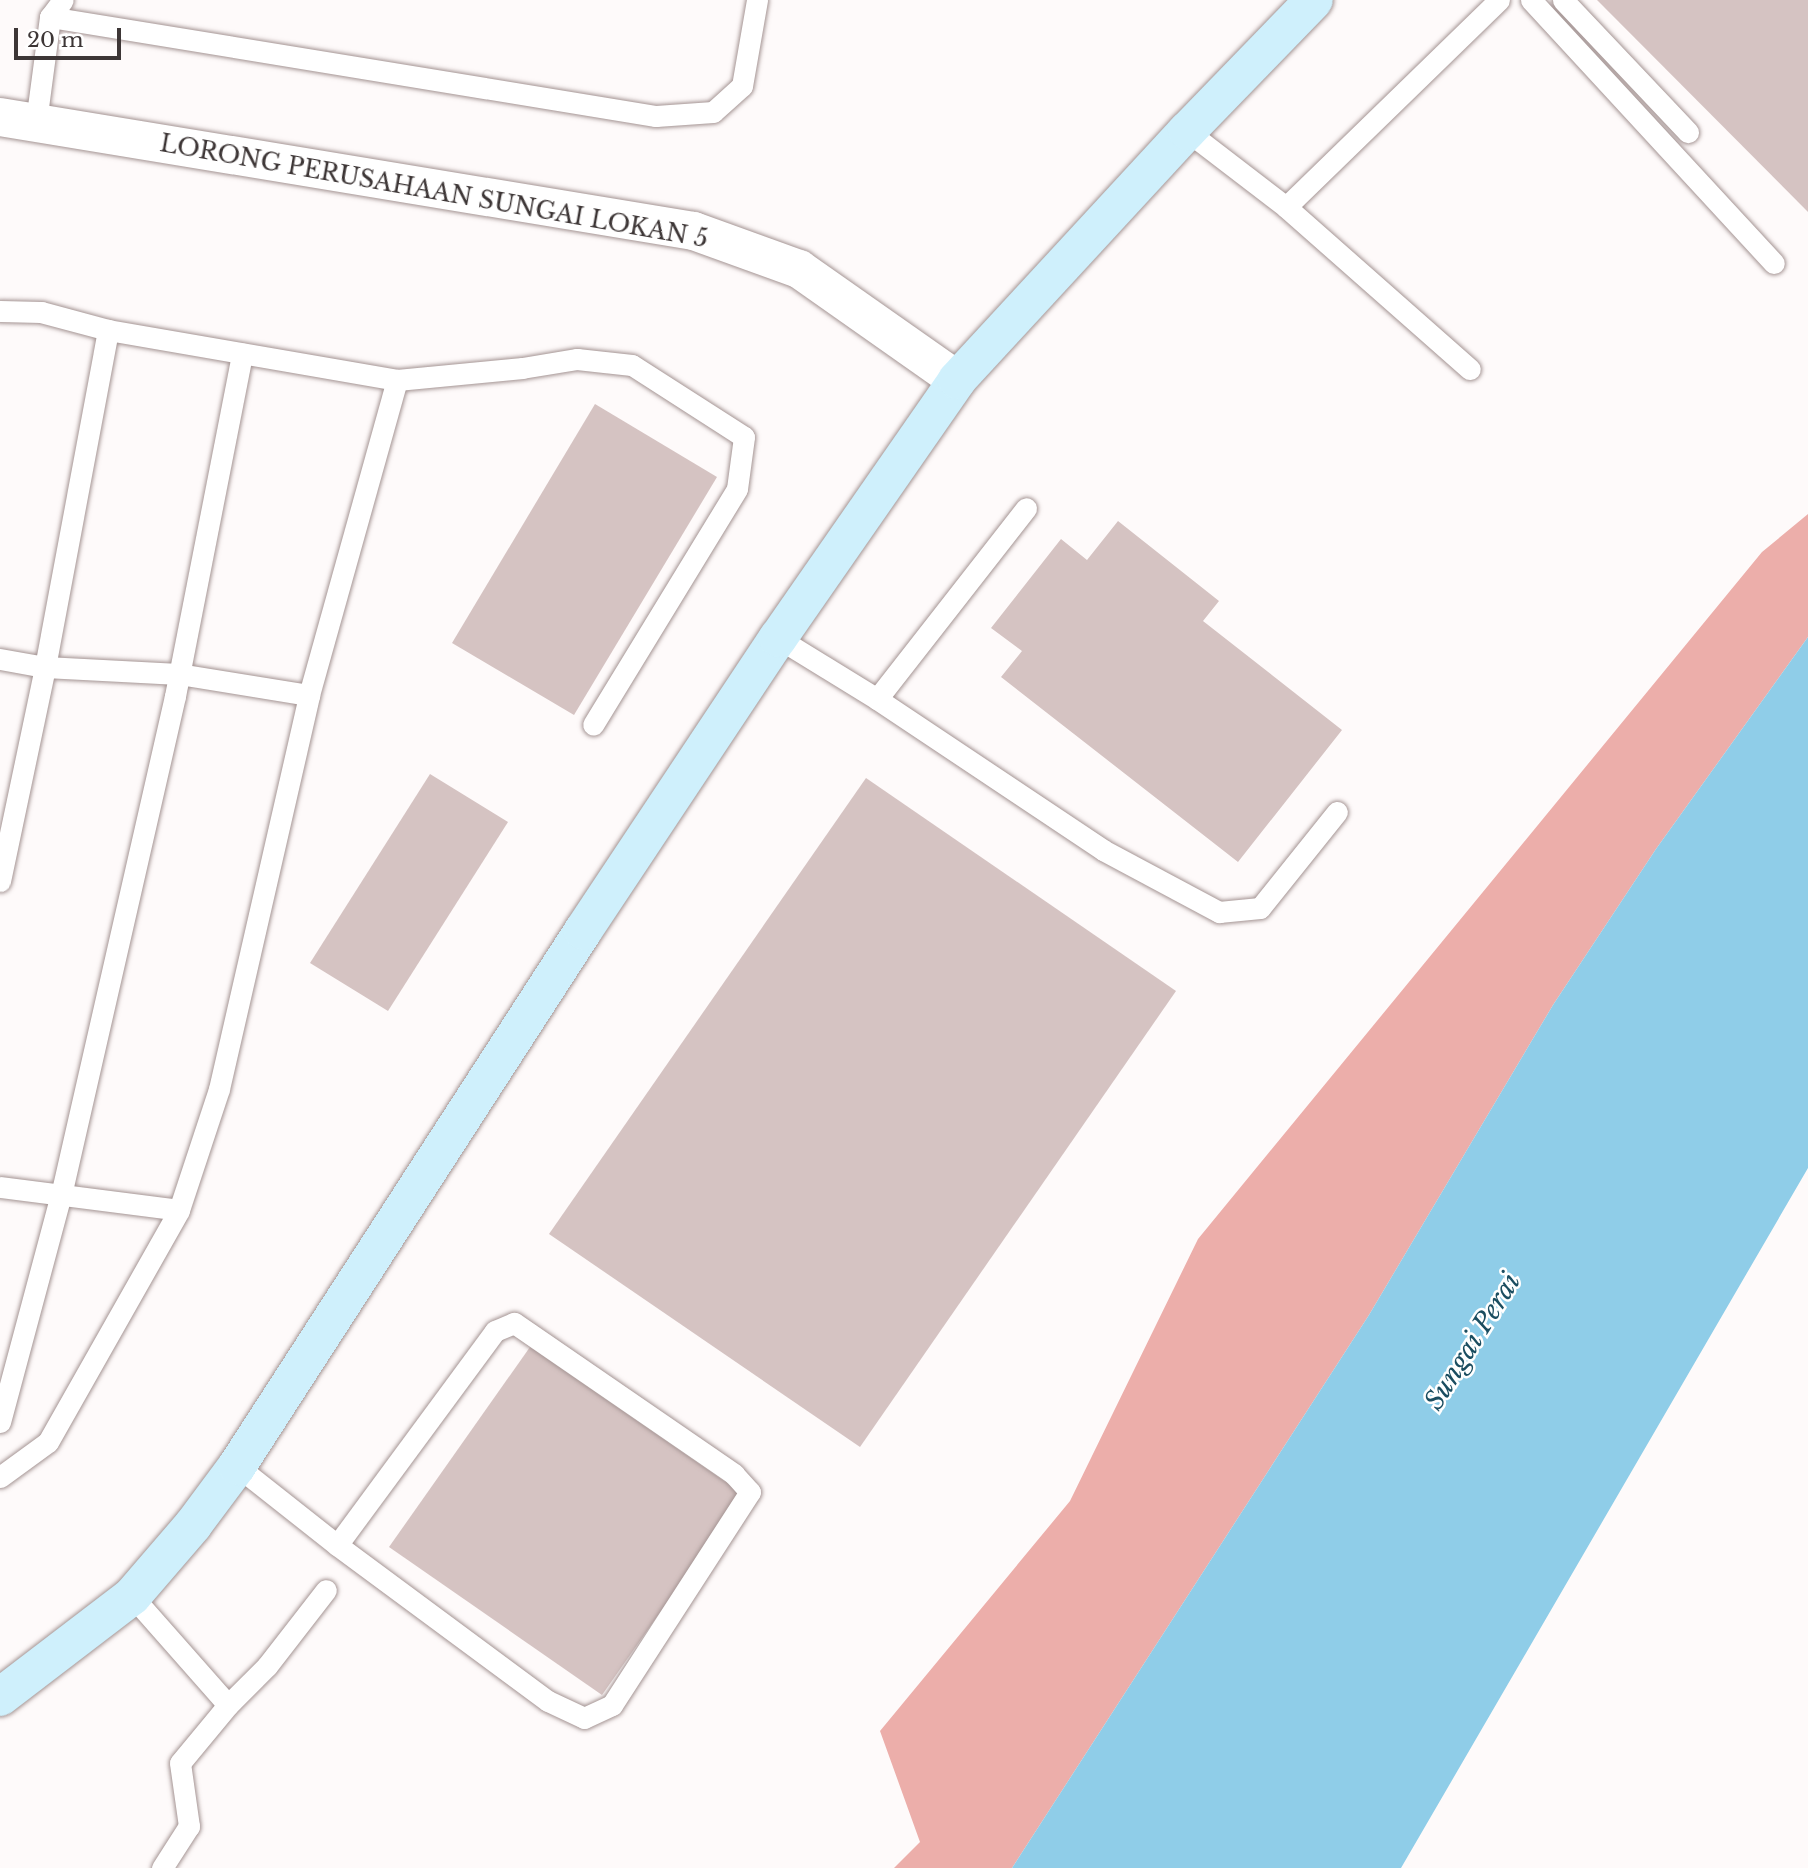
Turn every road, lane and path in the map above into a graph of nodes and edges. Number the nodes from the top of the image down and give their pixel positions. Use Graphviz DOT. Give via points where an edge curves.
graph roads {
  1 [pos="757,0"];
  2 [pos="1314,0"];
  3 [pos="1499,0"];
  4 [pos="1531,0"];
  5 [pos="1563,0"];
  6 [pos="56,8"];
  7 [pos="18,119"];
  8 [pos="1187,131"];
  9 [pos="1688,132"];
  10 [pos="1286,207"];
  11 [pos="1774,263"];
  12 [pos="0,311"];
  13 [pos="108,330"];
  14 [pos="242,354"];
  15 [pos="1470,369"];
  16 [pos="397,380"];
  17 [pos="957,380"];
  18 [pos="1027,508"];
  19 [pos="778,638"];
  20 [pos="0,659"];
  21 [pos="45,667"];
  22 [pos="179,674"];
  23 [pos="309,695"];
  24 [pos="877,699"];
  25 [pos="593,725"];
  26 [pos="1337,812"];
  27 [pos="0,881"];
  28 [pos="0,1187"];
  29 [pos="61,1195"];
  30 [pos="179,1210"];
  31 [pos="0,1422"];
  32 [pos="237,1466"];
  33 [pos="0,1477"];
  34 [pos="337,1545"];
  35 [pos="327,1590"];
  36 [pos="132,1596"];
  37 [pos="0,1697"];
  38 [pos="228,1705"];
  39 [pos="162,1868"];
  1 -- 6 [label="lane" via="742,86 713,113 656,116"];
  2 -- 8 [label="main road"];
  3 -- 10 [label="lane"];
  4 -- 11 [label="lane"];
  5 -- 9 [label="lane"];
  6 -- 7 [label="lane"];
  7 -- 17 [label="street, LORONG PERUSAHAAN SUNGAI LOKAN 5" via="694,231 799,269"];
  8 -- 10 [label="lane"];
  8 -- 17 [label="main road"];
  10 -- 15 [label="lane"];
  12 -- 13 [label="lane" via="41,312"];
  13 -- 14 [label="lane"];
  13 -- 21 [label="lane"];
  14 -- 16 [label="lane"];
  14 -- 22 [label="lane"];
  16 -- 23 [label="lane"];
  16 -- 25 [label="lane" via="577,359 632,365 744,437 737,489"];
  17 -- 19 [label="main road"];
  18 -- 24 [label="lane"];
  19 -- 24 [label="lane"];
  19 -- 32 [label="main road"];
  20 -- 21 [label="lane"];
  21 -- 22 [label="lane"];
  21 -- 27 [label="lane"];
  22 -- 23 [label="lane"];
  22 -- 29 [label="lane"];
  23 -- 30 [label="lane" via="219,1089"];
  24 -- 26 [label="lane" via="1103,850 1219,912 1260,908"];
  28 -- 29 [label="lane"];
  29 -- 30 [label="lane"];
  29 -- 31 [label="lane"];
  30 -- 33 [label="lane" via="48,1442"];
  32 -- 34 [label="lane"];
  32 -- 36 [label="main road"];
  34 -- 34 [label="lane" via="548,1701 584,1718 612,1705 750,1492 734,1474 514,1323 495,1331"];
  35 -- 38 [label="lane" via="267,1666"];
  36 -- 37 [label="main road"];
  36 -- 38 [label="lane"];
  38 -- 39 [label="lane" via="180,1763 189,1826"];
}
